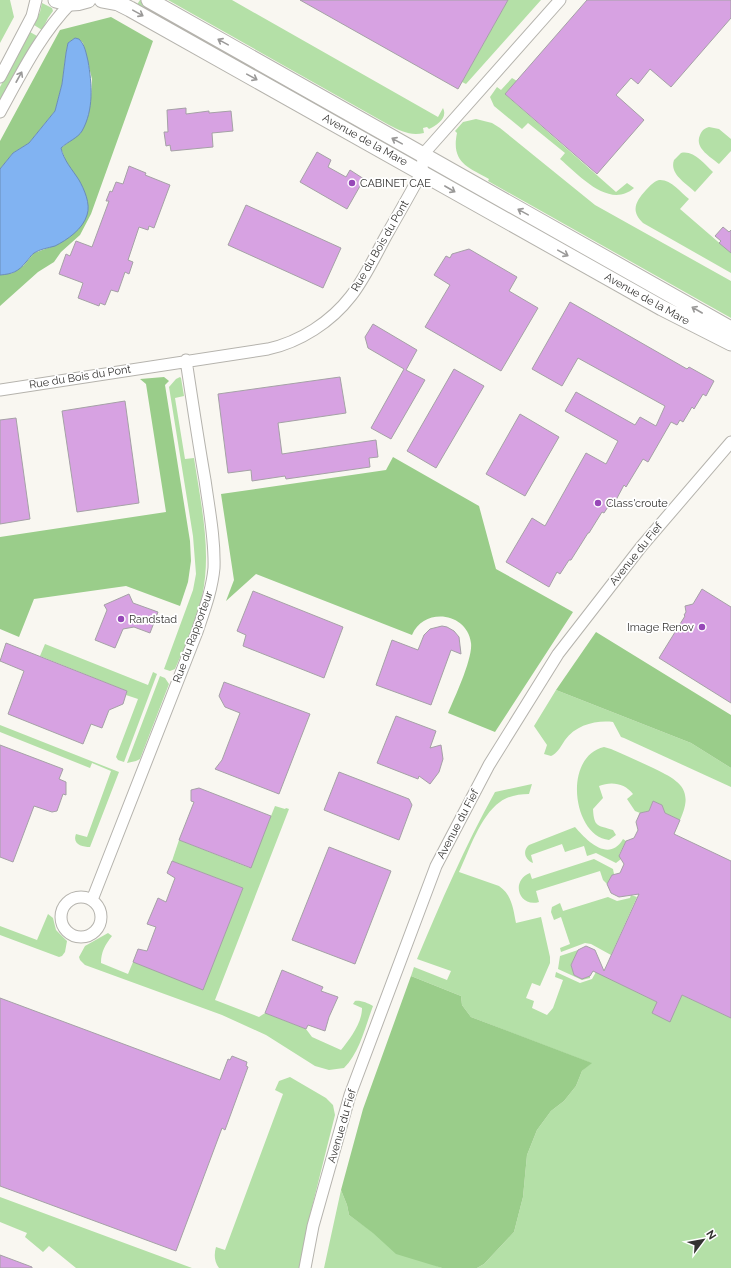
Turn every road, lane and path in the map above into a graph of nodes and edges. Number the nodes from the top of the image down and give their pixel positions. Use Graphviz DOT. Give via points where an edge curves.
graph roads {
  1 [pos="36,0"];
  2 [pos="88,0"];
  3 [pos="102,0"];
  4 [pos="149,0"];
  5 [pos="560,0"];
  6 [pos="64,2"];
  7 [pos="0,77"];
  8 [pos="0,112"];
  9 [pos="423,155"];
  10 [pos="422,172"];
  11 [pos="731,329"];
  12 [pos="731,343"];
  13 [pos="186,360"];
  14 [pos="0,390"];
  15 [pos="731,442"];
  16 [pos="92,900"];
  17 [pos="306,1268"];
  1 -- 7 [label="street" via="32,16"];
  2 -- 6 [label="street"];
  3 -- 10 [label="street, Avenue de la Mare, one-way" via="130,9"];
  9 -- 4 [label="street, Avenue de la Mare, one-way"];
  5 -- 9 [label="street"];
  8 -- 6 [label="street, one-way" via="32,53 55,21"];
  9 -- 10 [label="street, Rue du Bois du Pont"];
  11 -- 9 [label="street, Avenue de la Mare, one-way"];
  10 -- 12 [label="street, Avenue de la Mare, one-way" via="662,308"];
  10 -- 13 [label="street, Rue du Bois du Pont" via="371,263 340,309 312,331 275,347"];
  13 -- 14 [label="street, Rue du Bois du Pont"];
  13 -- 16 [label="street, Rue du Rapporteur" via="211,522 214,550 212,582 206,607"];
  15 -- 17 [label="street, Avenue du Fief" via="641,547 558,654 489,765 443,853 350,1095 313,1226"];
}
